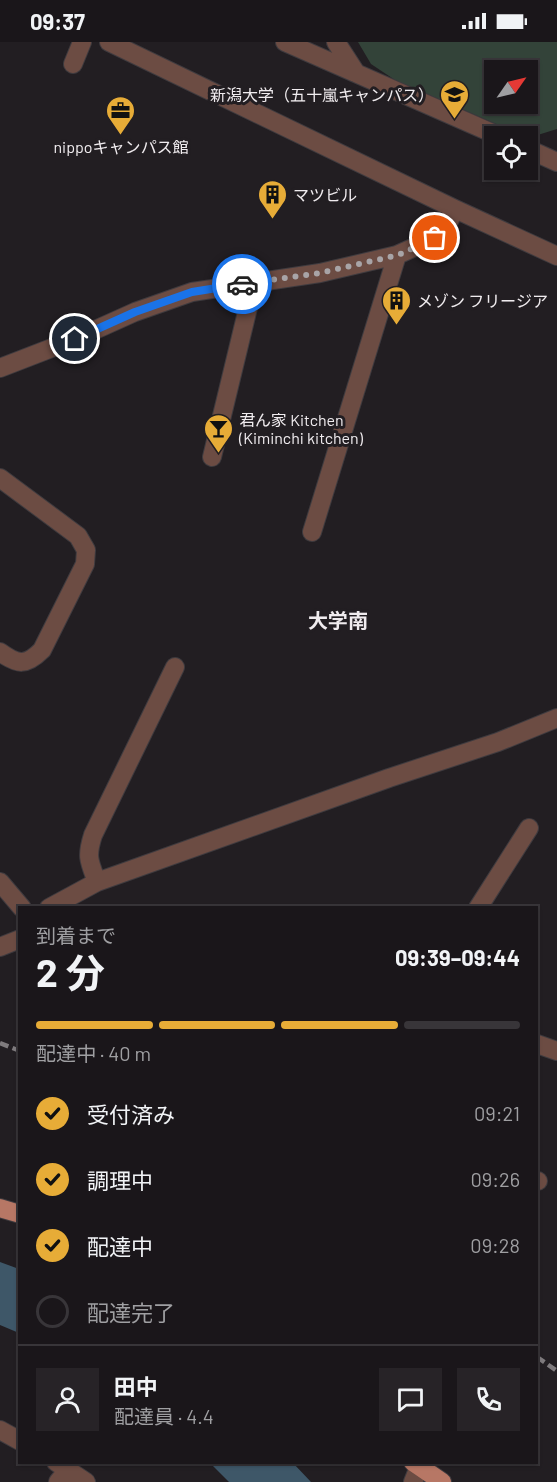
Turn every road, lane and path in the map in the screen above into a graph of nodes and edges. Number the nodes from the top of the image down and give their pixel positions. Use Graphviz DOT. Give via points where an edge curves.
graph roads {
  1 [pos="82,42"];
  2 [pos="109,42"];
  3 [pos="285,42"];
  4 [pos="336,42"];
  5 [pos="73,64"];
  6 [pos="356,74"];
  7 [pos="484,129"];
  8 [pos="538,153"];
  9 [pos="557,162"];
  10 [pos="455,209"];
  11 [pos="398,255"];
  12 [pos="557,256"];
  13 [pos="254,283"];
  14 [pos="0,368"];
  15 [pos="212,457"];
  16 [pos="0,478"];
  17 [pos="312,532"];
  18 [pos="0,652"];
  19 [pos="175,667"];
  20 [pos="557,718"];
  21 [pos="529,828"];
  22 [pos="0,882"];
  23 [pos="97,882"];
  24 [pos="20,906"];
  25 [pos="53,906"];
  26 [pos="479,906"];
  27 [pos="18,940"];
  28 [pos="0,947"];
  29 [pos="538,1044"];
  30 [pos="557,1051"];
  31 [pos="0,1208"];
  32 [pos="18,1213"];
  33 [pos="0,1430"];
  34 [pos="18,1441"];
  35 [pos="415,1470"];
  36 [pos="61,1471"];
  37 [pos="86,1482"];
  38 [pos="442,1482"];
  1 -- 5 [label="street"];
  2 -- 10 [label="street"];
  3 -- 6 [label="street"];
  4 -- 6 [label="street"];
  6 -- 7 [label="street"];
  8 -- 9 [label="street"];
  10 -- 11 [label="street" via="435,238"];
  10 -- 12 [label="street"];
  11 -- 13 [label="street"];
  11 -- 17 [label="street"];
  13 -- 14 [label="street" via="192,292"];
  13 -- 15 [label="street"];
  16 -- 18 [label="street" via="78,536 86,550 85,564 42,650 20,663"];
  19 -- 23 [label="street" via="93,835 89,862"];
  20 -- 23 [label="street"];
  21 -- 26 [label="street"];
  22 -- 24 [label="street"];
  23 -- 25 [label="street"];
  27 -- 28 [label="street"];
  29 -- 30 [label="street"];
  31 -- 32 [label="main road"];
  33 -- 34 [label="street"];
  35 -- 38 [label="main road"];
  36 -- 37 [label="street"];
}
